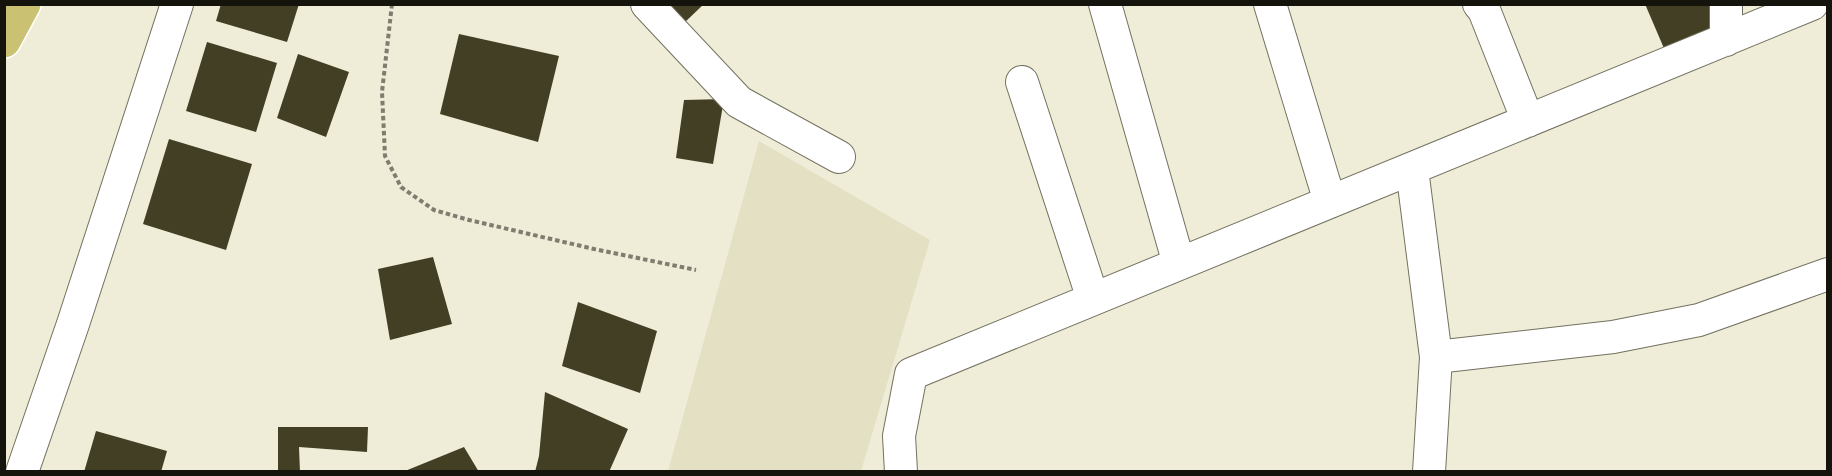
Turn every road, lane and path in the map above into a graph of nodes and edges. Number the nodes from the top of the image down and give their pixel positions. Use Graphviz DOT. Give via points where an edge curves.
graph roads {
  1 [pos="24,4"];
  2 [pos="177,4"];
  3 [pos="393,4"];
  4 [pos="647,4"];
  5 [pos="1105,4"];
  6 [pos="1270,4"];
  7 [pos="1479,4"];
  8 [pos="1726,4"];
  9 [pos="1812,4"];
  10 [pos="4,40"];
  11 [pos="1726,40"];
  12 [pos="1022,82"];
  13 [pos="1528,121"];
  14 [pos="839,157"];
  15 [pos="1412,169"];
  16 [pos="1330,202"];
  17 [pos="1179,264"];
  18 [pos="696,270"];
  19 [pos="1827,274"];
  20 [pos="1093,299"];
  21 [pos="1436,357"];
  22 [pos="22,471"];
  23 [pos="901,471"];
  24 [pos="1429,471"];
  1 -- 10 [label="main road"];
  2 -- 22 [label="street"];
  3 -- 18 [label="path" via="382,92 385,156 401,188 434,210"];
  4 -- 14 [label="street" via="740,102"];
  5 -- 17 [label="street"];
  6 -- 16 [label="street"];
  7 -- 13 [label="street"];
  8 -- 11 [label="street"];
  9 -- 11 [label="street"];
  11 -- 13 [label="street"];
  12 -- 20 [label="street"];
  13 -- 15 [label="street"];
  15 -- 16 [label="street"];
  15 -- 21 [label="street"];
  16 -- 17 [label="street"];
  17 -- 20 [label="street"];
  19 -- 21 [label="street" via="1699,320 1613,337"];
  20 -- 23 [label="street" via="911,374 899,436"];
  21 -- 24 [label="street"];
}
